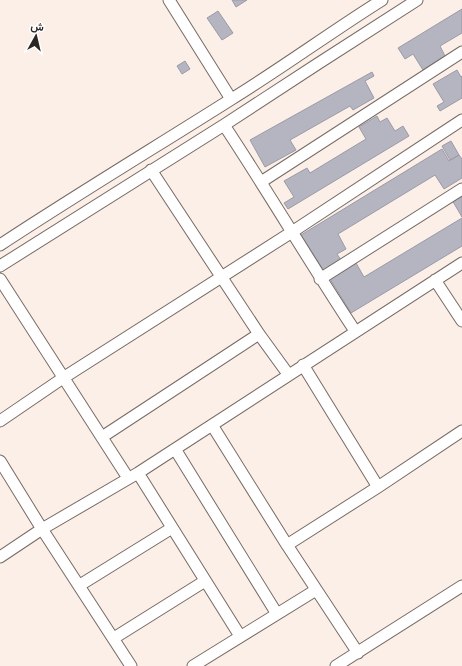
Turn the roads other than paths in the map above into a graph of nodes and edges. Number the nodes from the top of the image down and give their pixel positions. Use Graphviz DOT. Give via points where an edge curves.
graph roads {
  1 [pos="169,0"];
  2 [pos="382,0"];
  3 [pos="417,0"];
  4 [pos="462,52"];
  5 [pos="231,99"];
  6 [pos="462,120"];
  7 [pos="224,125"];
  8 [pos="151,170"];
  9 [pos="261,182"];
  10 [pos="462,189"];
  11 [pos="292,232"];
  12 [pos="0,245"];
  13 [pos="462,263"];
  14 [pos="0,266"];
  15 [pos="221,276"];
  16 [pos="0,279"];
  17 [pos="320,279"];
  18 [pos="435,280"];
  19 [pos="462,321"];
  20 [pos="355,331"];
  21 [pos="259,334"];
  22 [pos="303,365"];
  23 [pos="288,374"];
  24 [pos="63,378"];
  25 [pos="0,421"];
  26 [pos="212,425"];
  27 [pos="462,431"];
  28 [pos="102,437"];
  29 [pos="175,449"];
  30 [pos="0,461"];
  31 [pos="138,473"];
  32 [pos="128,478"];
  33 [pos="378,487"];
  34 [pos="172,528"];
  35 [pos="42,529"];
  36 [pos="287,545"];
  37 [pos="0,557"];
  38 [pos="205,581"];
  39 [pos="80,585"];
  40 [pos="462,586"];
  41 [pos="316,590"];
  42 [pos="277,614"];
  43 [pos="240,636"];
  44 [pos="114,638"];
  45 [pos="358,653"];
  46 [pos="132,666"];
  47 [pos="193,666"];
  48 [pos="336,666"];
  1 -- 5 [label="street"];
  2 -- 5 [label="street"];
  3 -- 7 [label="street"];
  4 -- 9 [label="street"];
  5 -- 12 [label="street"];
  6 -- 11 [label="street"];
  7 -- 8 [label="street"];
  7 -- 9 [label="street"];
  8 -- 14 [label="street"];
  8 -- 15 [label="street"];
  9 -- 11 [label="street"];
  10 -- 17 [label="street"];
  11 -- 15 [label="street"];
  11 -- 17 [label="street"];
  13 -- 18 [label="street"];
  15 -- 21 [label="street"];
  15 -- 24 [label="street"];
  16 -- 24 [label="street"];
  17 -- 20 [label="street"];
  18 -- 19 [label="street"];
  18 -- 20 [label="street"];
  20 -- 22 [label="street"];
  21 -- 23 [label="street"];
  21 -- 28 [label="street"];
  22 -- 23 [label="street"];
  22 -- 33 [label="street"];
  23 -- 26 [label="street"];
  24 -- 25 [label="street"];
  24 -- 28 [label="street"];
  26 -- 29 [label="street"];
  26 -- 36 [label="street"];
  27 -- 33 [label="street"];
  28 -- 32 [label="street"];
  29 -- 31 [label="street"];
  29 -- 42 [label="street"];
  30 -- 35 [label="street"];
  31 -- 32 [label="street"];
  31 -- 34 [label="street"];
  32 -- 35 [label="street"];
  33 -- 36 [label="street"];
  34 -- 38 [label="street"];
  34 -- 39 [label="street"];
  35 -- 37 [label="street"];
  35 -- 39 [label="street"];
  36 -- 41 [label="street"];
  38 -- 43 [label="street"];
  38 -- 44 [label="street"];
  39 -- 44 [label="street"];
  40 -- 45 [label="street"];
  41 -- 42 [label="street"];
  41 -- 45 [label="street"];
  42 -- 43 [label="street"];
  43 -- 47 [label="street"];
  44 -- 46 [label="street"];
  45 -- 48 [label="street"];
}
